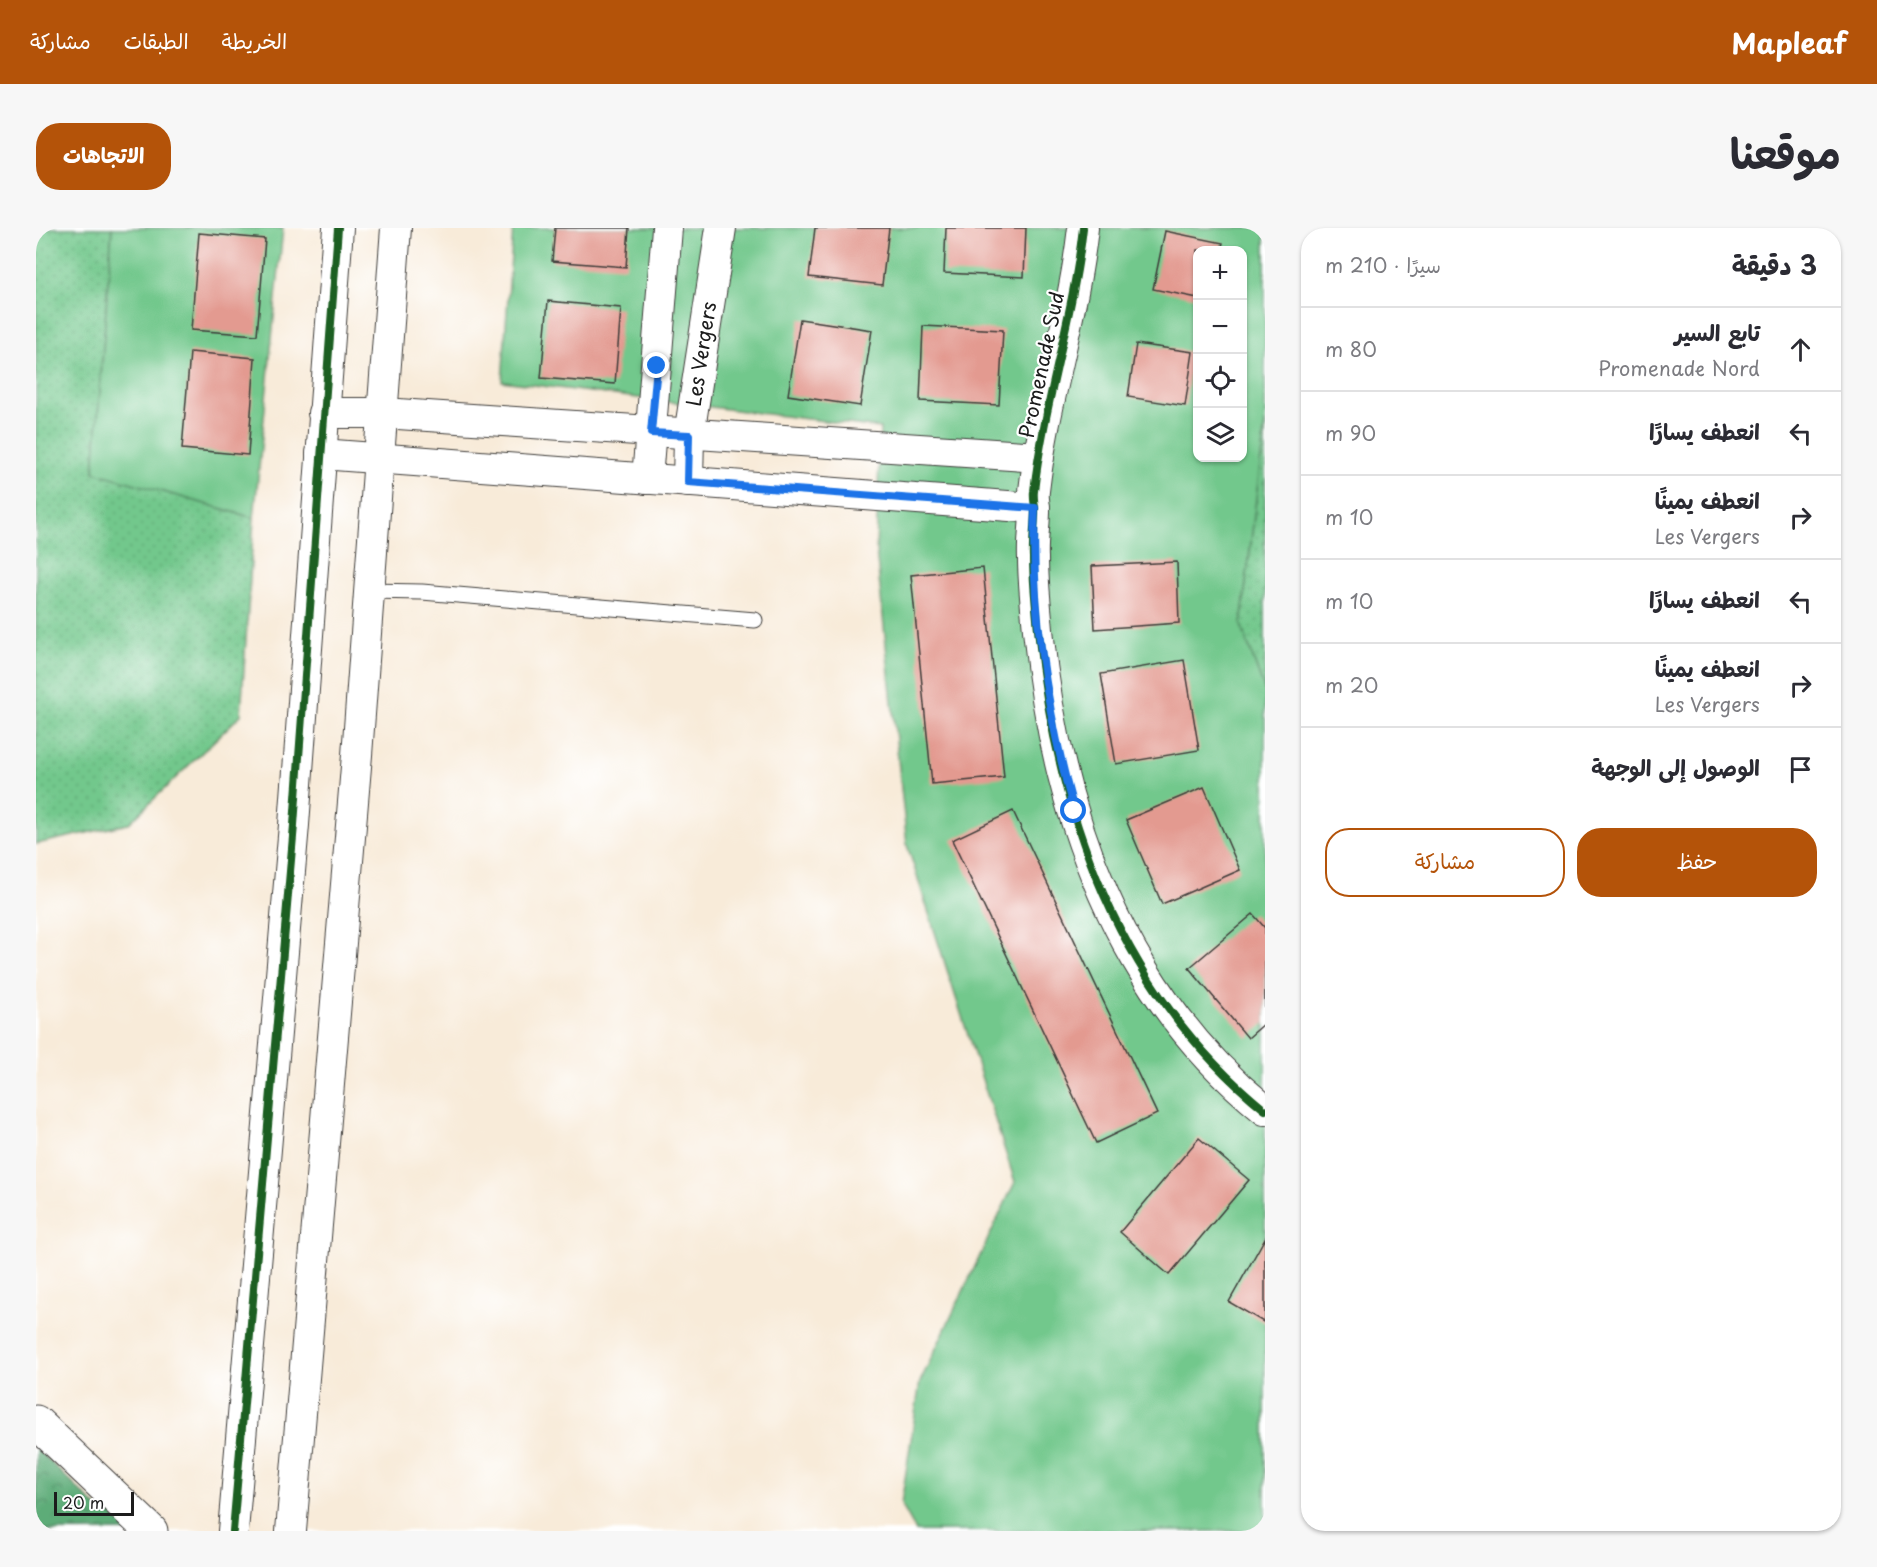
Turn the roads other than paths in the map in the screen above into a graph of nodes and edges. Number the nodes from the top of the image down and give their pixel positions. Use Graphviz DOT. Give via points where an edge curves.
graph roads {
  1 [pos="338,228"];
  2 [pos="396,228"];
  3 [pos="667,228"];
  4 [pos="721,228"];
  5 [pos="1083,228"];
  6 [pos="323,413"];
  7 [pos="383,413"];
  8 [pos="651,433"];
  9 [pos="689,435"];
  10 [pos="321,454"];
  11 [pos="1039,457"];
  12 [pos="379,458"];
  13 [pos="647,478"];
  14 [pos="688,482"];
  15 [pos="1035,508"];
  16 [pos="369,591"];
  17 [pos="755,620"];
  18 [pos="1265,1110"];
  19 [pos="36,1422"];
  20 [pos="151,1531"];
  21 [pos="233,1531"];
  22 [pos="291,1531"];
  1 -- 6 [label="street"];
  2 -- 7 [label="street"];
  3 -- 8 [label="street, Les Vergers"];
  4 -- 9 [label="street, Les Vergers"];
  5 -- 11 [label="street, Promenade Sud" via="1072,306"];
  6 -- 7 [label="street"];
  6 -- 10 [label="street"];
  7 -- 8 [label="street"];
  7 -- 12 [label="street"];
  8 -- 9 [label="street"];
  8 -- 13 [label="street, Les Vergers"];
  9 -- 11 [label="street"];
  9 -- 14 [label="street, Les Vergers"];
  10 -- 12 [label="street"];
  10 -- 21 [label="street" via="293,836"];
  11 -- 15 [label="street, Promenade Sud"];
  12 -- 13 [label="street"];
  12 -- 16 [label="street"];
  13 -- 14 [label="street"];
  14 -- 15 [label="street"];
  15 -- 18 [label="street, Promenade Sud" via="1033,568 1047,693 1066,779 1099,886 1130,950 1163,1004 1198,1045"];
  16 -- 17 [label="lane"];
  16 -- 22 [label="street"];
  19 -- 20 [label="street"];
}
